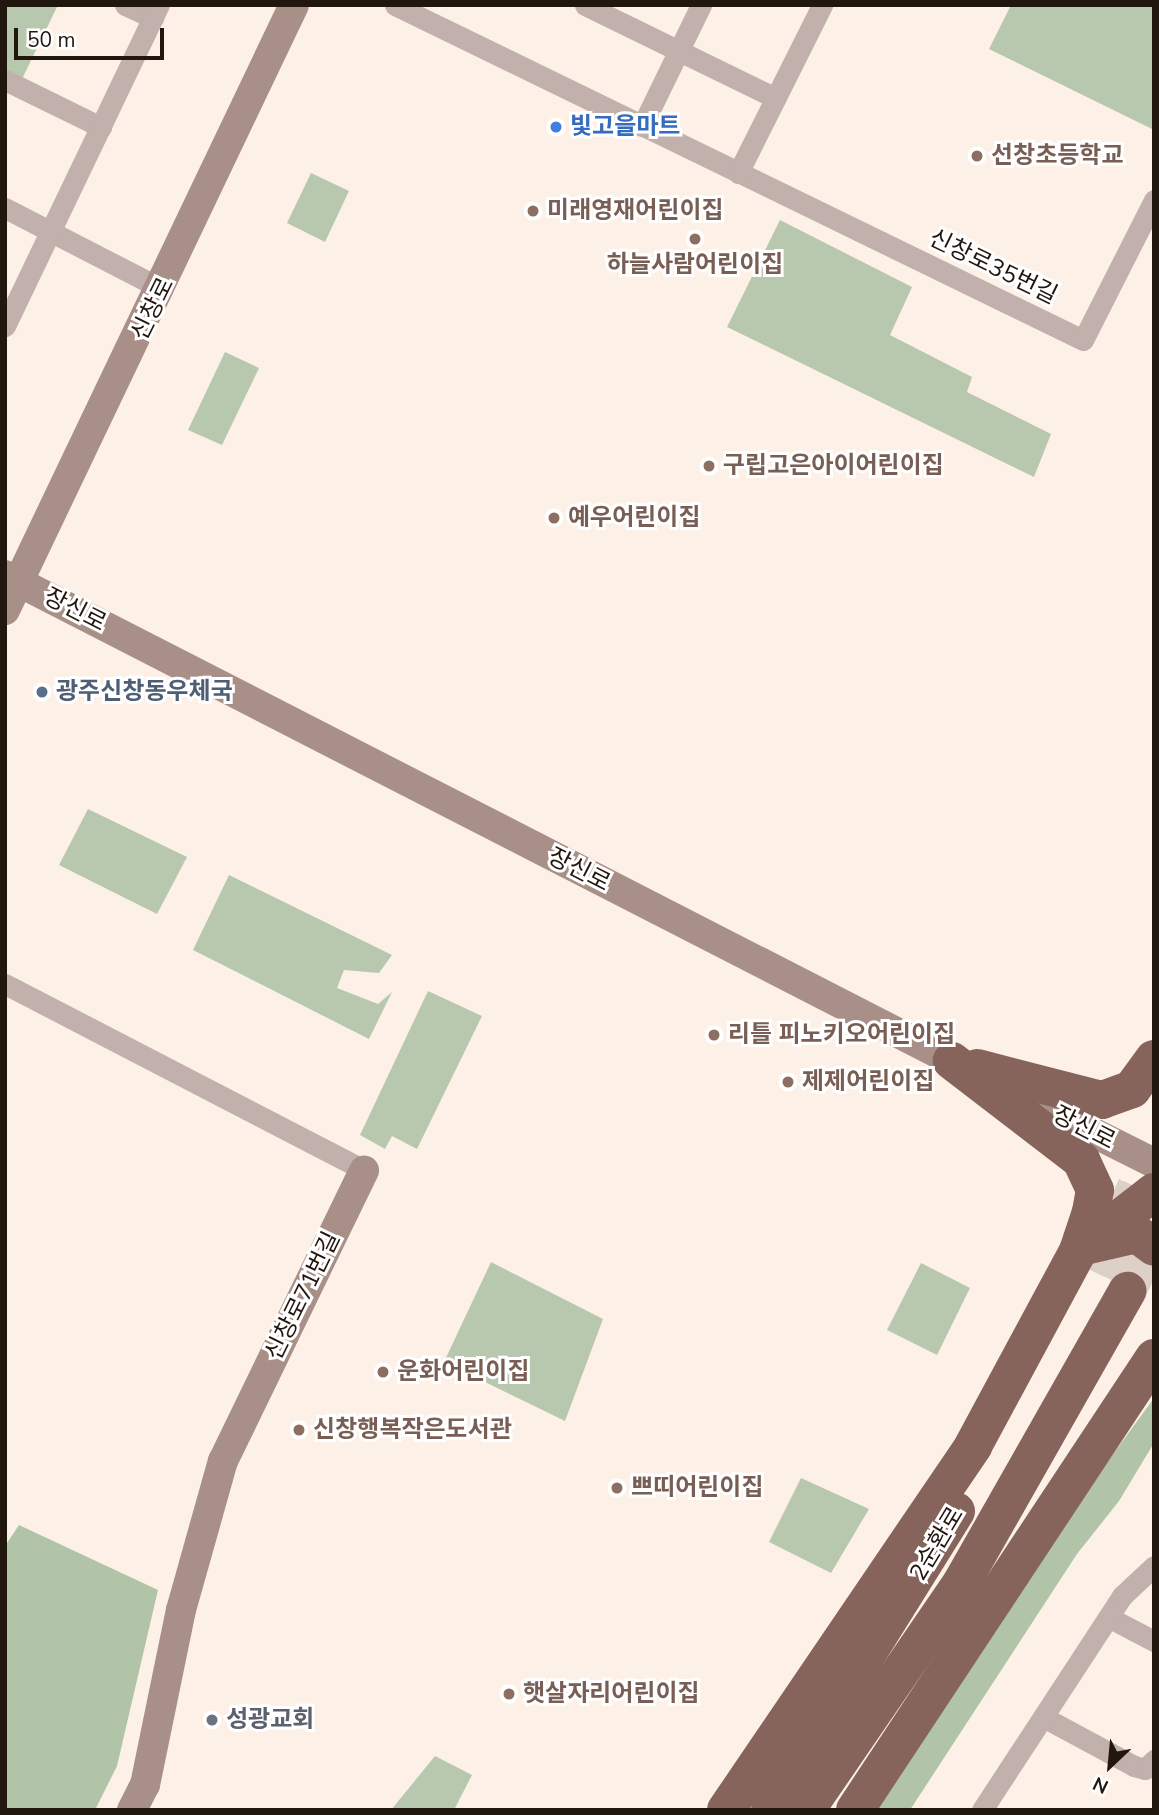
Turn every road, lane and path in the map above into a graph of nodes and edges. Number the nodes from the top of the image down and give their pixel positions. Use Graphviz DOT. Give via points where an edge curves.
graph roads {
  1 [pos="125,5"];
  2 [pos="295,5"];
  3 [pos="395,5"];
  4 [pos="584,5"];
  5 [pos="701,5"];
  6 [pos="822,5"];
  7 [pos="156,12"];
  8 [pos="678,51"];
  9 [pos="5,80"];
  10 [pos="776,98"];
  11 [pos="642,126"];
  12 [pos="101,127"];
  13 [pos="738,173"];
  14 [pos="1154,200"];
  15 [pos="5,208"];
  16 [pos="53,231"];
  17 [pos="162,289"];
  18 [pos="5,326"];
  19 [pos="12,579"];
  20 [pos="5,610"];
  21 [pos="5,984"];
  22 [pos="1154,1059"];
  23 [pos="951,1061"];
  24 [pos="1154,1163"];
  25 [pos="364,1170"];
  26 [pos="1154,1192"];
  27 [pos="1154,1247"];
  28 [pos="1101,1272"];
  29 [pos="1154,1358"];
  30 [pos="1154,1566"];
  31 [pos="1110,1618"];
  32 [pos="1154,1641"];
  33 [pos="1047,1719"];
  34 [pos="1154,1760"];
  35 [pos="989,1807"];
  36 [pos="132,1810"];
  37 [pos="726,1810"];
  38 [pos="770,1810"];
  39 [pos="806,1810"];
  40 [pos="855,1810"];
  1 -- 7 [label="street"];
  2 -- 17 [label="main road, 신창로"];
  3 -- 11 [label="street, 신창로35번길"];
  4 -- 8 [label="street"];
  5 -- 8 [label="street"];
  6 -- 10 [label="street"];
  7 -- 12 [label="street"];
  8 -- 10 [label="street"];
  8 -- 11 [label="street"];
  9 -- 12 [label="street"];
  10 -- 13 [label="street"];
  11 -- 13 [label="street, 신창로35번길"];
  12 -- 16 [label="street"];
  13 -- 14 [label="street, 신창로35번길" via="1083,340"];
  15 -- 16 [label="street"];
  16 -- 17 [label="street"];
  16 -- 18 [label="street"];
  17 -- 19 [label="main road, 신창로"];
  19 -- 20 [label="main road, 신창로"];
  19 -- 23 [label="main road, 장신로"];
  21 -- 25 [label="street, 신창로71번길"];
  22 -- 23 [label="highway" via="1132,1089 1102,1100"];
  23 -- 24 [label="main road, 장신로"];
  23 -- 28 [label="highway" via="1052,1133 1090,1174"];
  25 -- 36 [label="main road, 신창로71번길" via="223,1461 180,1610 145,1785"];
  26 -- 28 [label="highway" via="1099,1228"];
  27 -- 28 [label="highway" via="1137,1234 1112,1236"];
  28 -- 37 [label="highway" via="973,1446"];
  28 -- 38 [label="highway, 2순환로"];
  28 -- 39 [label="highway, 2순환로" via="962,1582"];
  29 -- 40 [label="highway"];
  30 -- 31 [label="street" via="1122,1596"];
  31 -- 32 [label="street"];
  31 -- 33 [label="street"];
  33 -- 34 [label="street" via="1135,1766 1145,1769"];
  33 -- 35 [label="street"];
}
